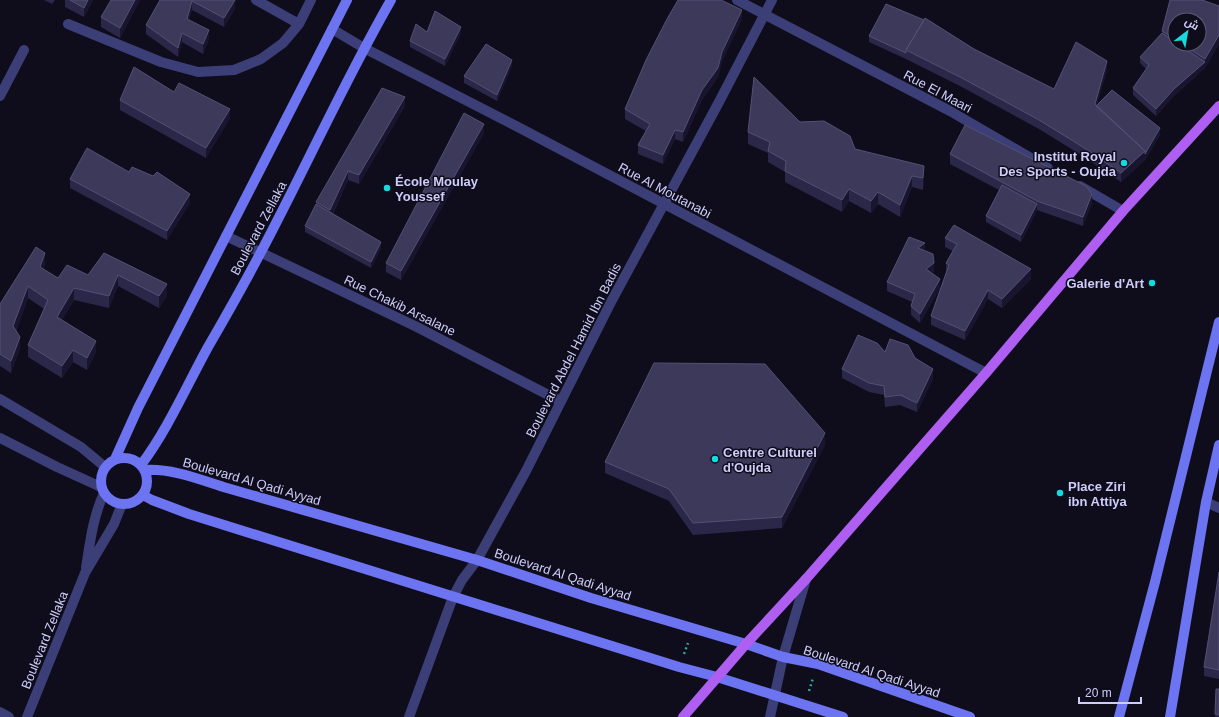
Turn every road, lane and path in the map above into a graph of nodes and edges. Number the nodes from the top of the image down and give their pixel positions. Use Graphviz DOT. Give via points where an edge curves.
graph roads {
  1 [pos="256,0"];
  2 [pos="311,0"];
  3 [pos="347,0"];
  4 [pos="391,0"];
  5 [pos="737,0"];
  6 [pos="772,0"];
  7 [pos="764,14"];
  8 [pos="68,24"];
  9 [pos="299,24"];
  10 [pos="332,30"];
  11 [pos="364,48"];
  12 [pos="24,50"];
  13 [pos="0,96"];
  14 [pos="1219,106"];
  15 [pos="1054,171"];
  16 [pos="1075,183"];
  17 [pos="664,204"];
  18 [pos="1123,211"];
  19 [pos="226,236"];
  20 [pos="261,252"];
  21 [pos="1219,322"];
  22 [pos="986,373"];
  23 [pos="0,399"];
  24 [pos="560,401"];
  25 [pos="0,438"];
  26 [pos="1219,444"];
  27 [pos="115,459"];
  28 [pos="105,467"];
  29 [pos="143,468"];
  30 [pos="102,490"];
  31 [pos="143,495"];
  32 [pos="1206,502"];
  33 [pos="122,504"];
  34 [pos="1219,508"];
  35 [pos="477,560"];
  36 [pos="85,574"];
  37 [pos="806,579"];
  38 [pos="454,597"];
  39 [pos="693,630"];
  40 [pos="746,644"];
  41 [pos="783,657"];
  42 [pos="818,664"];
  43 [pos="680,667"];
  44 [pos="717,677"];
  45 [pos="774,695"];
  46 [pos="804,705"];
  47 [pos="0,712"];
  48 [pos="9,717"];
  49 [pos="27,717"];
  50 [pos="409,717"];
  51 [pos="682,717"];
  52 [pos="770,717"];
  53 [pos="843,717"];
  54 [pos="970,717"];
  55 [pos="1119,717"];
  56 [pos="1170,717"];
  1 -- 9 [label="street"];
  2 -- 9 [label="street"];
  3 -- 10 [label="main road, Boulevard Zellaka"];
  4 -- 11 [label="main road, Boulevard Zellaka"];
  5 -- 7 [label="street, Rue El Maari"];
  6 -- 7 [label="street, Boulevard Abdel Hamid Ibn Badis"];
  7 -- 15 [label="street, Rue El Maari" via="950,111"];
  7 -- 17 [label="street, Boulevard Abdel Hamid Ibn Badis"];
  8 -- 9 [label="street" via="161,62 198,72 234,70 261,59 283,43"];
  10 -- 11 [label="street, Rue Al Moutanabi"];
  10 -- 19 [label="main road, Boulevard Zellaka"];
  11 -- 17 [label="street, Rue Al Moutanabi"];
  11 -- 20 [label="main road, Boulevard Zellaka"];
  12 -- 13 [label="street"];
  14 -- 18 [label="main road"];
  16 -- 18 [label="street"];
  17 -- 22 [label="street, Rue Al Moutanabi"];
  17 -- 24 [label="street, Boulevard Abdel Hamid Ibn Badis"];
  18 -- 22 [label="main road"];
  19 -- 20 [label="street, Rue Chakib Arsalane"];
  19 -- 27 [label="main road, Boulevard Zellaka" via="138,408"];
  20 -- 24 [label="street, Rue Chakib Arsalane" via="415,326"];
  20 -- 29 [label="main road, Boulevard Zellaka"];
  21 -- 55 [label="main road"];
  22 -- 37 [label="main road"];
  23 -- 28 [label="street" via="81,448"];
  24 -- 35 [label="street, Boulevard Abdel Hamid Ibn Badis" via="526,471"];
  25 -- 30 [label="street"];
  26 -- 32 [label="main road"];
  27 -- 28 [label="main road"];
  27 -- 29 [label="main road" via="131,458"];
  28 -- 30 [label="main road" via="101,476"];
  29 -- 31 [label="main road" via="147,475 147,484"];
  29 -- 35 [label="main road, Boulevard Al Qadi Ayyad" via="191,477"];
  30 -- 33 [label="main road" via="109,499"];
  30 -- 36 [label="street, Boulevard Zellaka" via="93,524"];
  31 -- 33 [label="main road" via="134,502"];
  31 -- 38 [label="main road" via="189,514"];
  32 -- 34 [label="street"];
  32 -- 56 [label="main road"];
  33 -- 36 [label="street, Boulevard Zellaka" via="114,524"];
  35 -- 38 [label="street, Boulevard Abdel Hamid Ibn Badis" via="462,580"];
  35 -- 39 [label="main road, Boulevard Al Qadi Ayyad"];
  36 -- 49 [label="street, Boulevard Zellaka"];
  37 -- 40 [label="main road"];
  37 -- 41 [label="street"];
  38 -- 43 [label="main road"];
  38 -- 50 [label="street, Boulevard Abdel Hamid Ibn Badis"];
  39 -- 40 [label="main road, Boulevard Al Qadi Ayyad"];
  39 -- 43 [label="path"];
  40 -- 41 [label="main road, Boulevard Al Qadi Ayyad"];
  40 -- 44 [label="main road"];
  41 -- 42 [label="main road, Boulevard Al Qadi Ayyad"];
  41 -- 45 [label="street"];
  42 -- 46 [label="path"];
  42 -- 54 [label="main road, Boulevard Al Qadi Ayyad"];
  43 -- 44 [label="main road"];
  44 -- 45 [label="main road"];
  44 -- 51 [label="main road"];
  45 -- 46 [label="main road"];
  45 -- 52 [label="street"];
  46 -- 53 [label="main road"];
  47 -- 48 [label="street"];
}
